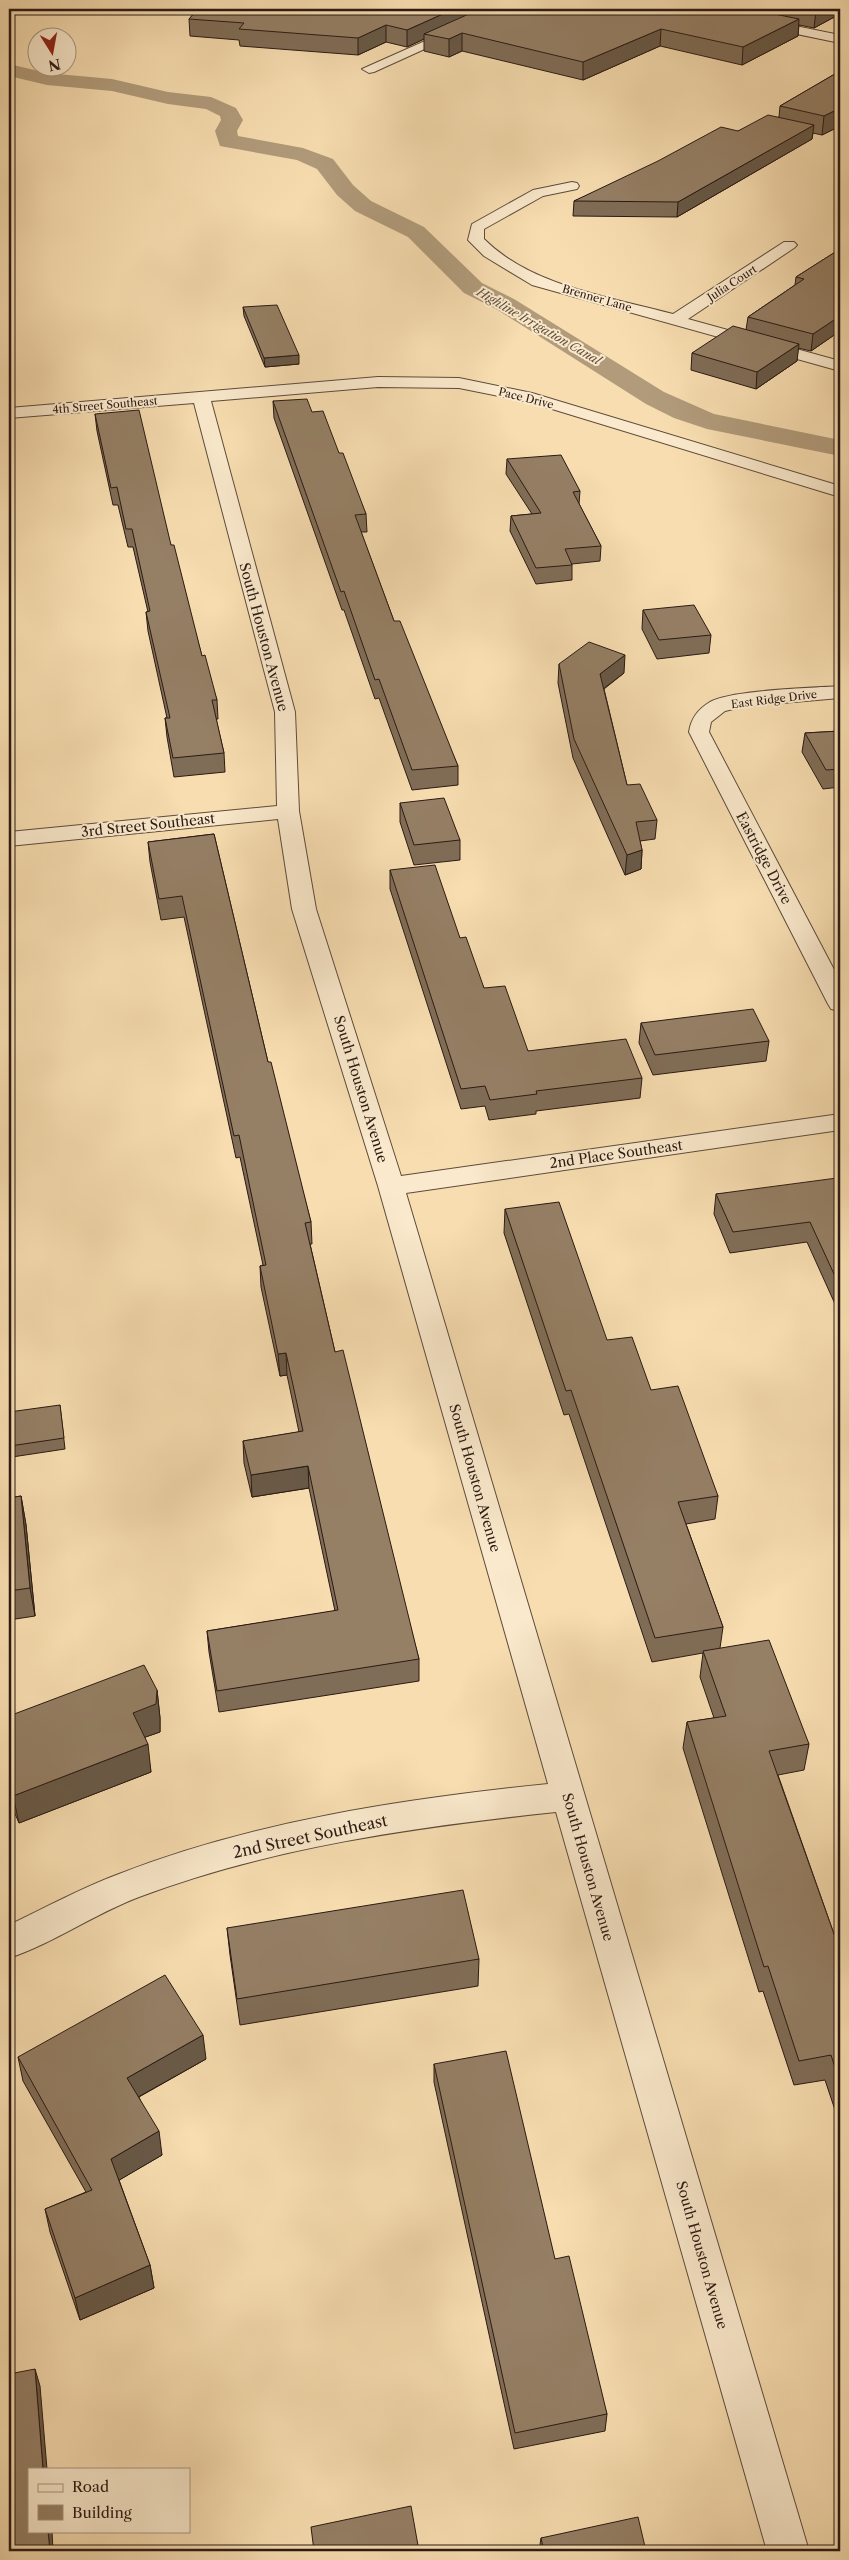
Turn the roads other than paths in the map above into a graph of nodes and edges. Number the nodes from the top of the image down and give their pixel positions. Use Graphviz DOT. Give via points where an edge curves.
graph roads {
  1 [pos="507,9"];
  2 [pos="695,9"];
  3 [pos="840,39"];
  4 [pos="370,68"];
  5 [pos="572,186"];
  6 [pos="789,245"];
  7 [pos="675,320"];
  8 [pos="840,366"];
  9 [pos="200,397"];
  10 [pos="9,413"];
  11 [pos="840,492"];
  12 [pos="840,692"];
  13 [pos="710,713"];
  14 [pos="288,811"];
  15 [pos="9,839"];
  16 [pos="840,1004"];
  17 [pos="840,1122"];
  18 [pos="391,1186"];
  19 [pos="567,1796"];
  20 [pos="9,1942"];
  21 [pos="788,2551"];
  1 -- 4 [label="street"];
  2 -- 3 [label="street"];
  5 -- 7 [label="street, Brenner Lane" via="538,193 478,227 476,240 489,253 538,282"];
  6 -- 7 [label="street, Julia Court"];
  7 -- 8 [label="street, Brenner Lane"];
  9 -- 10 [label="street, 4th Street Southeast"];
  9 -- 11 [label="street, Pace Drive" via="378,382 459,383 532,398"];
  9 -- 14 [label="street, South Houston Avenue" via="285,712"];
  12 -- 13 [label="street, East Ridge Drive" via="746,700 718,706"];
  13 -- 16 [label="street, Eastridge Drive" via="701,720 699,732"];
  14 -- 15 [label="street, 3rd Street Southeast"];
  14 -- 18 [label="street, South Houston Avenue" via="304,909"];
  17 -- 18 [label="street, 2nd Place Southeast"];
  18 -- 19 [label="street, South Houston Avenue"];
  19 -- 20 [label="street, 2nd Street Southeast" via="430,1811 252,1846 129,1885"];
  19 -- 21 [label="street, South Houston Avenue"];
}
